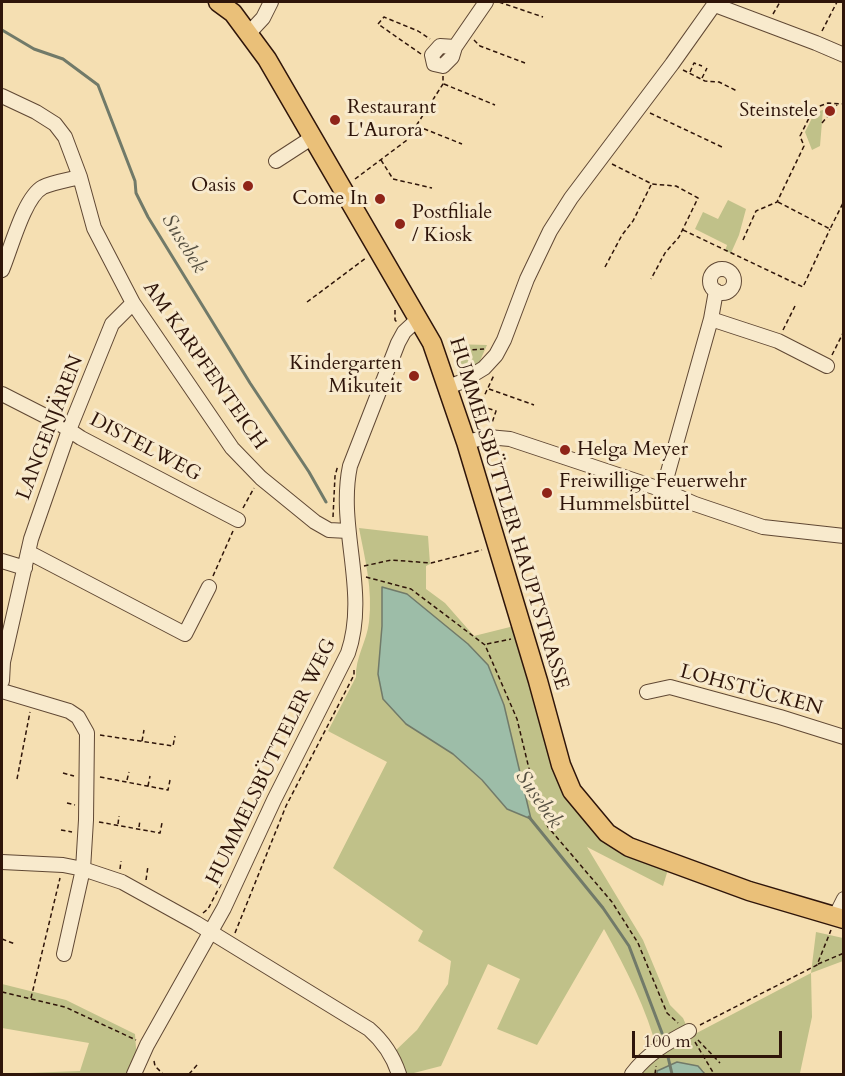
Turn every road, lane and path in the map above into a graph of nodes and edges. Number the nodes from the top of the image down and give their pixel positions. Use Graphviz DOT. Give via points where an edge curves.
graph roads {
  1 [pos="218,2"];
  2 [pos="271,2"];
  3 [pos="486,2"];
  4 [pos="499,2"];
  5 [pos="780,2"];
  6 [pos="837,2"];
  7 [pos="710,5"];
  8 [pos="543,17"];
  9 [pos="767,25"];
  10 [pos="249,33"];
  11 [pos="816,43"];
  12 [pos="440,46"];
  13 [pos="480,46"];
  14 [pos="455,47"];
  15 [pos="843,55"];
  16 [pos="525,63"];
  17 [pos="672,64"];
  18 [pos="438,65"];
  19 [pos="702,66"];
  20 [pos="706,68"];
  21 [pos="688,73"];
  22 [pos="701,79"];
  23 [pos="443,84"];
  24 [pos="737,92"];
  25 [pos="2,96"];
  26 [pos="843,104"];
  27 [pos="495,105"];
  28 [pos="837,105"];
  29 [pos="639,108"];
  30 [pos="822,123"];
  31 [pos="416,126"];
  32 [pos="313,137"];
  33 [pos="462,144"];
  34 [pos="722,147"];
  35 [pos="381,159"];
  36 [pos="600,159"];
  37 [pos="276,161"];
  38 [pos="80,177"];
  39 [pos="652,184"];
  40 [pos="342,188"];
  41 [pos="432,188"];
  42 [pos="843,201"];
  43 [pos="777,202"];
  44 [pos="830,229"];
  45 [pos="682,230"];
  46 [pos="743,240"];
  47 [pos="377,249"];
  48 [pos="605,267"];
  49 [pos="2,270"];
  50 [pos="651,279"];
  51 [pos="716,291"];
  52 [pos="307,302"];
  53 [pos="133,303"];
  54 [pos="795,306"];
  55 [pos="419,318"];
  56 [pos="711,319"];
  57 [pos="843,331"];
  58 [pos="778,341"];
  59 [pos="435,351"];
  60 [pos="498,352"];
  61 [pos="843,354"];
  62 [pos="843,361"];
  63 [pos="826,366"];
  64 [pos="448,387"];
  65 [pos="488,389"];
  66 [pos="2,394"];
  67 [pos="480,405"];
  68 [pos="534,405"];
  69 [pos="472,412"];
  70 [pos="69,430"];
  71 [pos="488,437"];
  72 [pos="466,442"];
  73 [pos="663,490"];
  74 [pos="250,494"];
  75 [pos="238,520"];
  76 [pos="348,531"];
  77 [pos="843,536"];
  78 [pos="498,546"];
  79 [pos="28,552"];
  80 [pos="2,561"];
  81 [pos="25,568"];
  82 [pos="359,573"];
  83 [pos="208,587"];
  84 [pos="524,636"];
  85 [pos="485,645"];
  86 [pos="2,681"];
  87 [pos="2,691"];
  88 [pos="647,692"];
  89 [pos="32,701"];
  90 [pos="144,730"];
  91 [pos="87,733"];
  92 [pos="175,736"];
  93 [pos="843,737"];
  94 [pos="142,741"];
  95 [pos="129,772"];
  96 [pos="87,774"];
  97 [pos="150,776"];
  98 [pos="17,779"];
  99 [pos="170,780"];
  100 [pos="127,782"];
  101 [pos="148,786"];
  102 [pos="119,816"];
  103 [pos="141,819"];
  104 [pos="86,820"];
  105 [pos="162,823"];
  106 [pos="118,825"];
  107 [pos="139,829"];
  108 [pos="2,862"];
  109 [pos="63,865"];
  110 [pos="148,866"];
  111 [pos="83,869"];
  112 [pos="223,881"];
  113 [pos="144,894"];
  114 [pos="843,899"];
  115 [pos="201,914"];
  116 [pos="839,918"];
  117 [pos="211,933"];
  118 [pos="2,939"];
  119 [pos="15,944"];
  120 [pos="843,953"];
  121 [pos="64,954"];
  122 [pos="817,965"];
  123 [pos="2,992"];
  124 [pos="31,999"];
  125 [pos="684,1027"];
  126 [pos="147,1045"];
  127 [pos="701,1053"];
  128 [pos="153,1059"];
  129 [pos="720,1063"];
  130 [pos="198,1064"];
  131 [pos="138,1072"];
  132 [pos="163,1074"];
  133 [pos="189,1074"];
  134 [pos="399,1074"];
  135 [pos="632,1074"];
  136 [pos="714,1074"];
  1 -- 10 [label="main road, HUMMELSBÜTTLER HAUPTSTRASSE"];
  2 -- 10 [label="street"];
  3 -- 14 [label="street"];
  4 -- 8 [label="path"];
  5 -- 9 [label="path"];
  6 -- 11 [label="path"];
  7 -- 9 [label="street"];
  7 -- 17 [label="street"];
  9 -- 11 [label="street"];
  10 -- 32 [label="main road, HUMMELSBÜTTLER HAUPTSTRASSE"];
  11 -- 15 [label="street"];
  12 -- 14 [label="street"];
  12 -- 18 [label="street" via="432,55"];
  12 -- 18 [label="path" via="418,31 384,17 378,24"];
  13 -- 16 [label="path"];
  14 -- 18 [label="street" via="452,57"];
  17 -- 21 [label="path"];
  17 -- 29 [label="street"];
  18 -- 23 [label="path"];
  19 -- 21 [label="path" via="694,63"];
  20 -- 22 [label="path"];
  21 -- 22 [label="path"];
  22 -- 24 [label="path" via="719,82"];
  23 -- 27 [label="path"];
  23 -- 31 [label="path"];
  25 -- 38 [label="street, AM KARPFENTEICH" via="55,124 65,137"];
  26 -- 28 [label="path"];
  28 -- 30 [label="path"];
  28 -- 43 [label="path" via="828,103 814,108 800,136 804,146"];
  29 -- 34 [label="path"];
  29 -- 36 [label="street"];
  31 -- 33 [label="path"];
  31 -- 35 [label="path" via="407,140"];
  32 -- 37 [label="street"];
  32 -- 40 [label="main road, HUMMELSBÜTTLER HAUPTSTRASSE"];
  35 -- 40 [label="path"];
  35 -- 41 [label="path" via="393,179"];
  36 -- 39 [label="path"];
  36 -- 60 [label="street" via="541,248"];
  38 -- 49 [label="street" via="44,187 35,194"];
  38 -- 53 [label="street, AM KARPFENTEICH" via="94,228"];
  39 -- 45 [label="path" via="676,186 698,198"];
  39 -- 48 [label="path"];
  40 -- 47 [label="main road, HUMMELSBÜTTLER HAUPTSTRASSE"];
  42 -- 44 [label="path"];
  43 -- 44 [label="path"];
  43 -- 46 [label="path" via="756,211"];
  44 -- 45 [label="path" via="803,287"];
  45 -- 50 [label="path"];
  47 -- 52 [label="path"];
  47 -- 55 [label="main road, HUMMELSBÜTTLER HAUPTSTRASSE"];
  51 -- 56 [label="street"];
  53 -- 70 [label="street, LANGENJÄREN" via="112,324"];
  53 -- 76 [label="street, AM KARPFENTEICH" via="232,448 261,478 315,522 329,530"];
  54 -- 58 [label="path"];
  55 -- 59 [label="main road, HUMMELSBÜTTLER HAUPTSTRASSE"];
  55 -- 76 [label="street, HUMMELSBÜTTELER WEG" via="398,343 355,450 346,492"];
  56 -- 58 [label="street"];
  56 -- 73 [label="street"];
  57 -- 63 [label="path"];
  58 -- 63 [label="street"];
  59 -- 60 [label="path"];
  59 -- 64 [label="main road, HUMMELSBÜTTLER HAUPTSTRASSE"];
  60 -- 64 [label="street" via="484,368"];
  60 -- 65 [label="path" via="500,362"];
  61 -- 62 [label="path"];
  64 -- 72 [label="main road, HUMMELSBÜTTLER HAUPTSTRASSE"];
  65 -- 67 [label="path"];
  65 -- 68 [label="path"];
  66 -- 70 [label="street, DISTELWEG"];
  67 -- 69 [label="path"];
  67 -- 71 [label="path" via="496,411"];
  70 -- 75 [label="street, DISTELWEG"];
  70 -- 79 [label="street, LANGENJÄREN"];
  71 -- 72 [label="street"];
  71 -- 73 [label="street" via="510,439"];
  72 -- 78 [label="main road, HUMMELSBÜTTLER HAUPTSTRASSE"];
  73 -- 77 [label="street" via="763,527"];
  74 -- 75 [label="path"];
  75 -- 83 [label="path"];
  76 -- 82 [label="street, HUMMELSBÜTTELER WEG"];
  78 -- 82 [label="path" via="431,563 391,560"];
  78 -- 84 [label="main road, HUMMELSBÜTTLER HAUPTSTRASSE"];
  79 -- 81 [label="street, LANGENJÄREN"];
  79 -- 83 [label="street" via="185,634"];
  80 -- 81 [label="street"];
  81 -- 86 [label="street, LANGENJÄREN"];
  82 -- 85 [label="path" via="411,590"];
  82 -- 117 [label="street, HUMMELSBÜTTELER WEG" via="355,627 348,653"];
  84 -- 85 [label="path"];
  84 -- 116 [label="main road, HUMMELSBÜTTLER HAUPTSTRASSE" via="561,765 572,791 607,833 652,857"];
  85 -- 125 [label="path" via="517,719 539,810 612,902 638,943 667,1013"];
  87 -- 89 [label="street"];
  88 -- 93 [label="street, LOHSTÜCKEN" via="670,687"];
  89 -- 91 [label="street" via="69,711 78,717"];
  89 -- 98 [label="path"];
  90 -- 94 [label="path"];
  91 -- 94 [label="path"];
  91 -- 96 [label="street"];
  92 -- 94 [label="path" via="173,746"];
  95 -- 100 [label="path"];
  96 -- 100 [label="path"];
  96 -- 104 [label="street"];
  97 -- 101 [label="path"];
  99 -- 101 [label="path" via="168,790"];
  100 -- 101 [label="path"];
  102 -- 106 [label="path"];
  103 -- 107 [label="path"];
  104 -- 106 [label="path"];
  104 -- 111 [label="street"];
  105 -- 107 [label="path" via="160,833"];
  106 -- 107 [label="path"];
  108 -- 109 [label="street"];
  109 -- 111 [label="street"];
  109 -- 124 [label="path"];
  110 -- 113 [label="path"];
  111 -- 113 [label="street"];
  111 -- 121 [label="street"];
  112 -- 115 [label="path" via="208,909"];
  113 -- 117 [label="street"];
  114 -- 116 [label="street"];
  116 -- 122 [label="path"];
  117 -- 126 [label="street, HUMMELSBÜTTELER WEG"];
  117 -- 134 [label="street" via="369,1029 390,1052"];
  118 -- 119 [label="path"];
  120 -- 122 [label="path"];
  122 -- 125 [label="path"];
  123 -- 124 [label="path"];
  124 -- 126 [label="path" via="65,1007"];
  125 -- 129 [label="path"];
  125 -- 135 [label="street"];
  126 -- 131 [label="street, HUMMELSBÜTTELER WEG"];
  127 -- 136 [label="path"];
  128 -- 132 [label="path"];
  130 -- 133 [label="path"];
}
